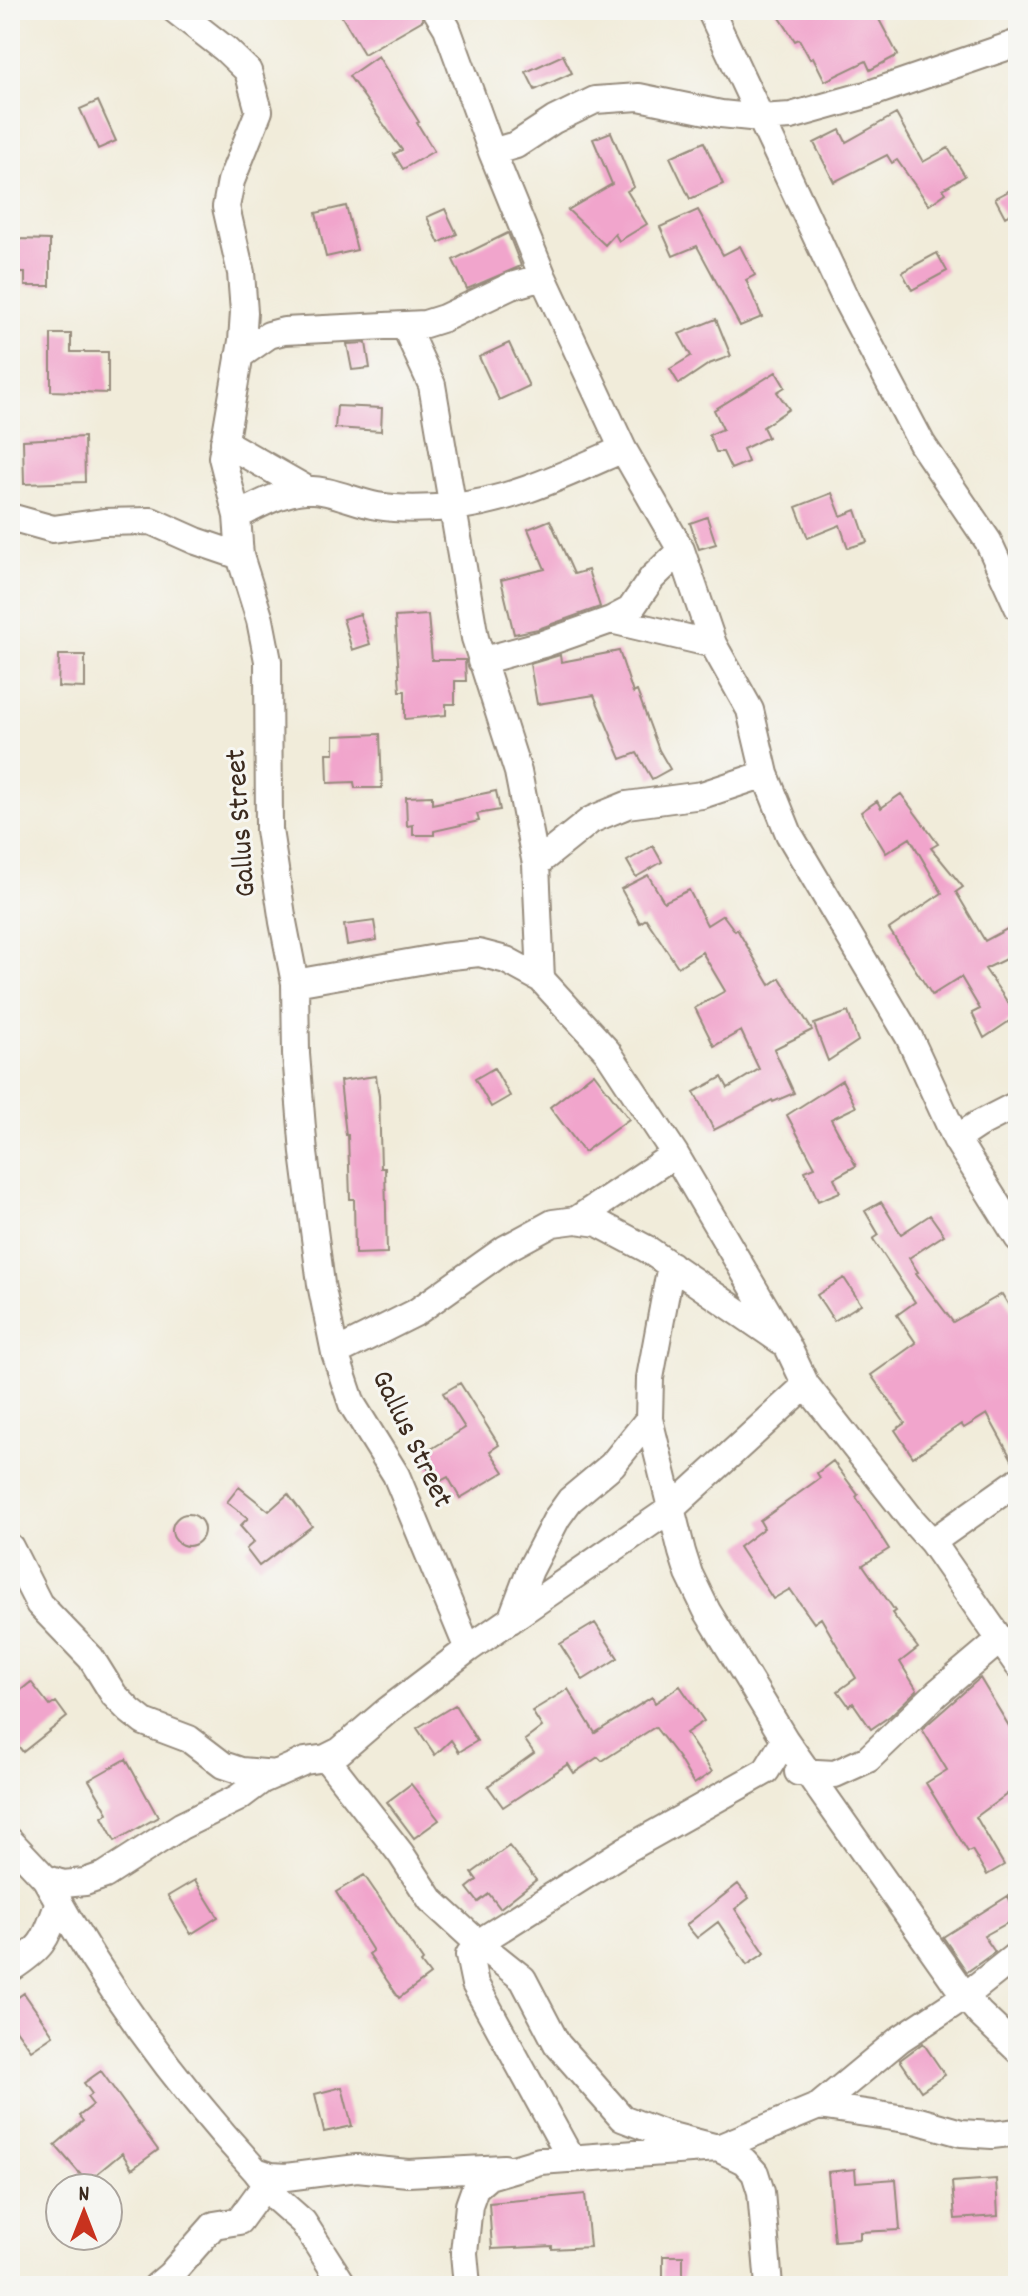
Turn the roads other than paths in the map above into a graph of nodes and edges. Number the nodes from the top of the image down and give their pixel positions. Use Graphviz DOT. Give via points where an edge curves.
graph roads {
  1 [pos="175,10"];
  2 [pos="436,10"];
  3 [pos="710,10"];
  4 [pos="1018,43"];
  5 [pos="760,118"];
  6 [pos="492,152"];
  7 [pos="543,277"];
  8 [pos="405,326"];
  9 [pos="239,356"];
  10 [pos="224,442"];
  11 [pos="623,449"];
  12 [pos="308,490"];
  13 [pos="452,507"];
  14 [pos="237,516"];
  15 [pos="10,517"];
  16 [pos="681,550"];
  17 [pos="240,556"];
  18 [pos="1018,607"];
  19 [pos="611,620"];
  20 [pos="713,644"];
  21 [pos="481,661"];
  22 [pos="765,774"];
  23 [pos="536,864"];
  24 [pos="541,979"];
  25 [pos="295,983"];
  26 [pos="1018,1104"];
  27 [pos="956,1139"];
  28 [pos="675,1154"];
  29 [pos="576,1220"];
  30 [pos="1018,1238"];
  31 [pos="671,1265"];
  32 [pos="787,1345"];
  33 [pos="335,1353"];
  34 [pos="806,1385"];
  35 [pos="649,1419"];
  36 [pos="1018,1481"];
  37 [pos="672,1508"];
  38 [pos="932,1542"];
  39 [pos="10,1547"];
  40 [pos="511,1620"];
  41 [pos="1001,1639"];
  42 [pos="468,1649"];
  43 [pos="1018,1665"];
  44 [pos="785,1740"];
  45 [pos="326,1758"];
  46 [pos="766,1771"];
  47 [pos="807,1772"];
  48 [pos="276,1774"];
  49 [pos="10,1841"];
  50 [pos="45,1878"];
  51 [pos="59,1902"];
  52 [pos="478,1943"];
  53 [pos="1018,1954"];
  54 [pos="10,1969"];
  55 [pos="965,1996"];
  56 [pos="1018,2050"];
  57 [pos="819,2106"];
  58 [pos="1018,2132"];
  59 [pos="718,2148"];
  60 [pos="571,2159"];
  61 [pos="519,2167"];
  62 [pos="261,2177"];
  63 [pos="157,2286"];
  64 [pos="344,2286"];
  65 [pos="467,2286"];
  66 [pos="769,2286"];
  1 -- 9 [label="street, Gallus Street" via="248,71 259,111 226,207 241,273"];
  2 -- 6 [label="street"];
  3 -- 5 [label="street"];
  4 -- 5 [label="street" via="866,95 791,116"];
  5 -- 6 [label="street" via="621,96 595,100 516,145"];
  5 -- 18 [label="street" via="846,300 922,444 988,541"];
  6 -- 7 [label="street"];
  7 -- 8 [label="street" via="444,318"];
  7 -- 11 [label="street"];
  8 -- 9 [label="street" via="284,331"];
  8 -- 13 [label="street" via="432,385"];
  9 -- 10 [label="street, Gallus Street"];
  10 -- 12 [label="street"];
  10 -- 14 [label="street, Gallus Street" via="222,457"];
  11 -- 13 [label="street" via="511,494"];
  11 -- 16 [label="street"];
  12 -- 13 [label="street" via="375,506"];
  12 -- 14 [label="street" via="284,494"];
  13 -- 21 [label="street"];
  14 -- 17 [label="street, Gallus Street"];
  15 -- 17 [label="street" via="53,529 151,521"];
  16 -- 19 [label="street" via="630,610"];
  16 -- 20 [label="street"];
  17 -- 25 [label="street, Gallus Street" via="268,661 269,830"];
  19 -- 20 [label="street"];
  19 -- 21 [label="street"];
  20 -- 22 [label="street" via="750,710"];
  21 -- 23 [label="street" via="518,772"];
  22 -- 23 [label="street" via="702,795 627,805 591,820"];
  22 -- 27 [label="street" via="789,834 909,1037"];
  23 -- 24 [label="street"];
  24 -- 25 [label="street" via="479,953"];
  24 -- 28 [label="street" via="607,1051"];
  25 -- 33 [label="street, Gallus Street" via="304,1153"];
  26 -- 27 [label="street"];
  27 -- 30 [label="street"];
  28 -- 29 [label="street"];
  28 -- 32 [label="street"];
  29 -- 31 [label="street" via="598,1223"];
  29 -- 33 [label="street" via="553,1223 505,1249 415,1313"];
  31 -- 32 [label="street"];
  31 -- 35 [label="street" via="647,1397"];
  32 -- 34 [label="street"];
  33 -- 42 [label="street, Gallus Street" via="352,1404 396,1475"];
  34 -- 37 [label="street"];
  34 -- 38 [label="street"];
  35 -- 37 [label="street"];
  35 -- 40 [label="street" via="612,1465 557,1518"];
  36 -- 38 [label="street"];
  37 -- 40 [label="street"];
  37 -- 44 [label="street" via="689,1574 707,1611"];
  38 -- 41 [label="street"];
  39 -- 48 [label="street" via="39,1604 91,1658 130,1711 189,1739 223,1765"];
  40 -- 42 [label="street"];
  41 -- 43 [label="street"];
  41 -- 47 [label="street" via="868,1759 835,1774"];
  42 -- 45 [label="street"];
  44 -- 46 [label="street"];
  44 -- 47 [label="street"];
  45 -- 48 [label="street"];
  45 -- 52 [label="street" via="431,1900"];
  46 -- 47 [label="street"];
  46 -- 52 [label="street" via="627,1849"];
  47 -- 55 [label="street"];
  48 -- 50 [label="street" via="105,1875 75,1884"];
  49 -- 50 [label="street"];
  50 -- 51 [label="street"];
  51 -- 54 [label="street" via="46,1940"];
  51 -- 62 [label="street" via="134,2023"];
  52 -- 59 [label="street" via="523,1979 557,2044 622,2118"];
  52 -- 60 [label="street" via="469,1955 475,1984"];
  53 -- 55 [label="street"];
  55 -- 56 [label="street"];
  55 -- 57 [label="street" via="900,2039"];
  57 -- 58 [label="street" via="961,2133"];
  57 -- 59 [label="street"];
  59 -- 60 [label="street"];
  59 -- 66 [label="street" via="755,2173"];
  60 -- 61 [label="street"];
  61 -- 62 [label="street" via="408,2173 357,2168"];
  61 -- 65 [label="street" via="489,2176 475,2188 465,2228"];
  62 -- 63 [label="street" via="239,2221 210,2228"];
  62 -- 64 [label="street" via="303,2222"];
}
